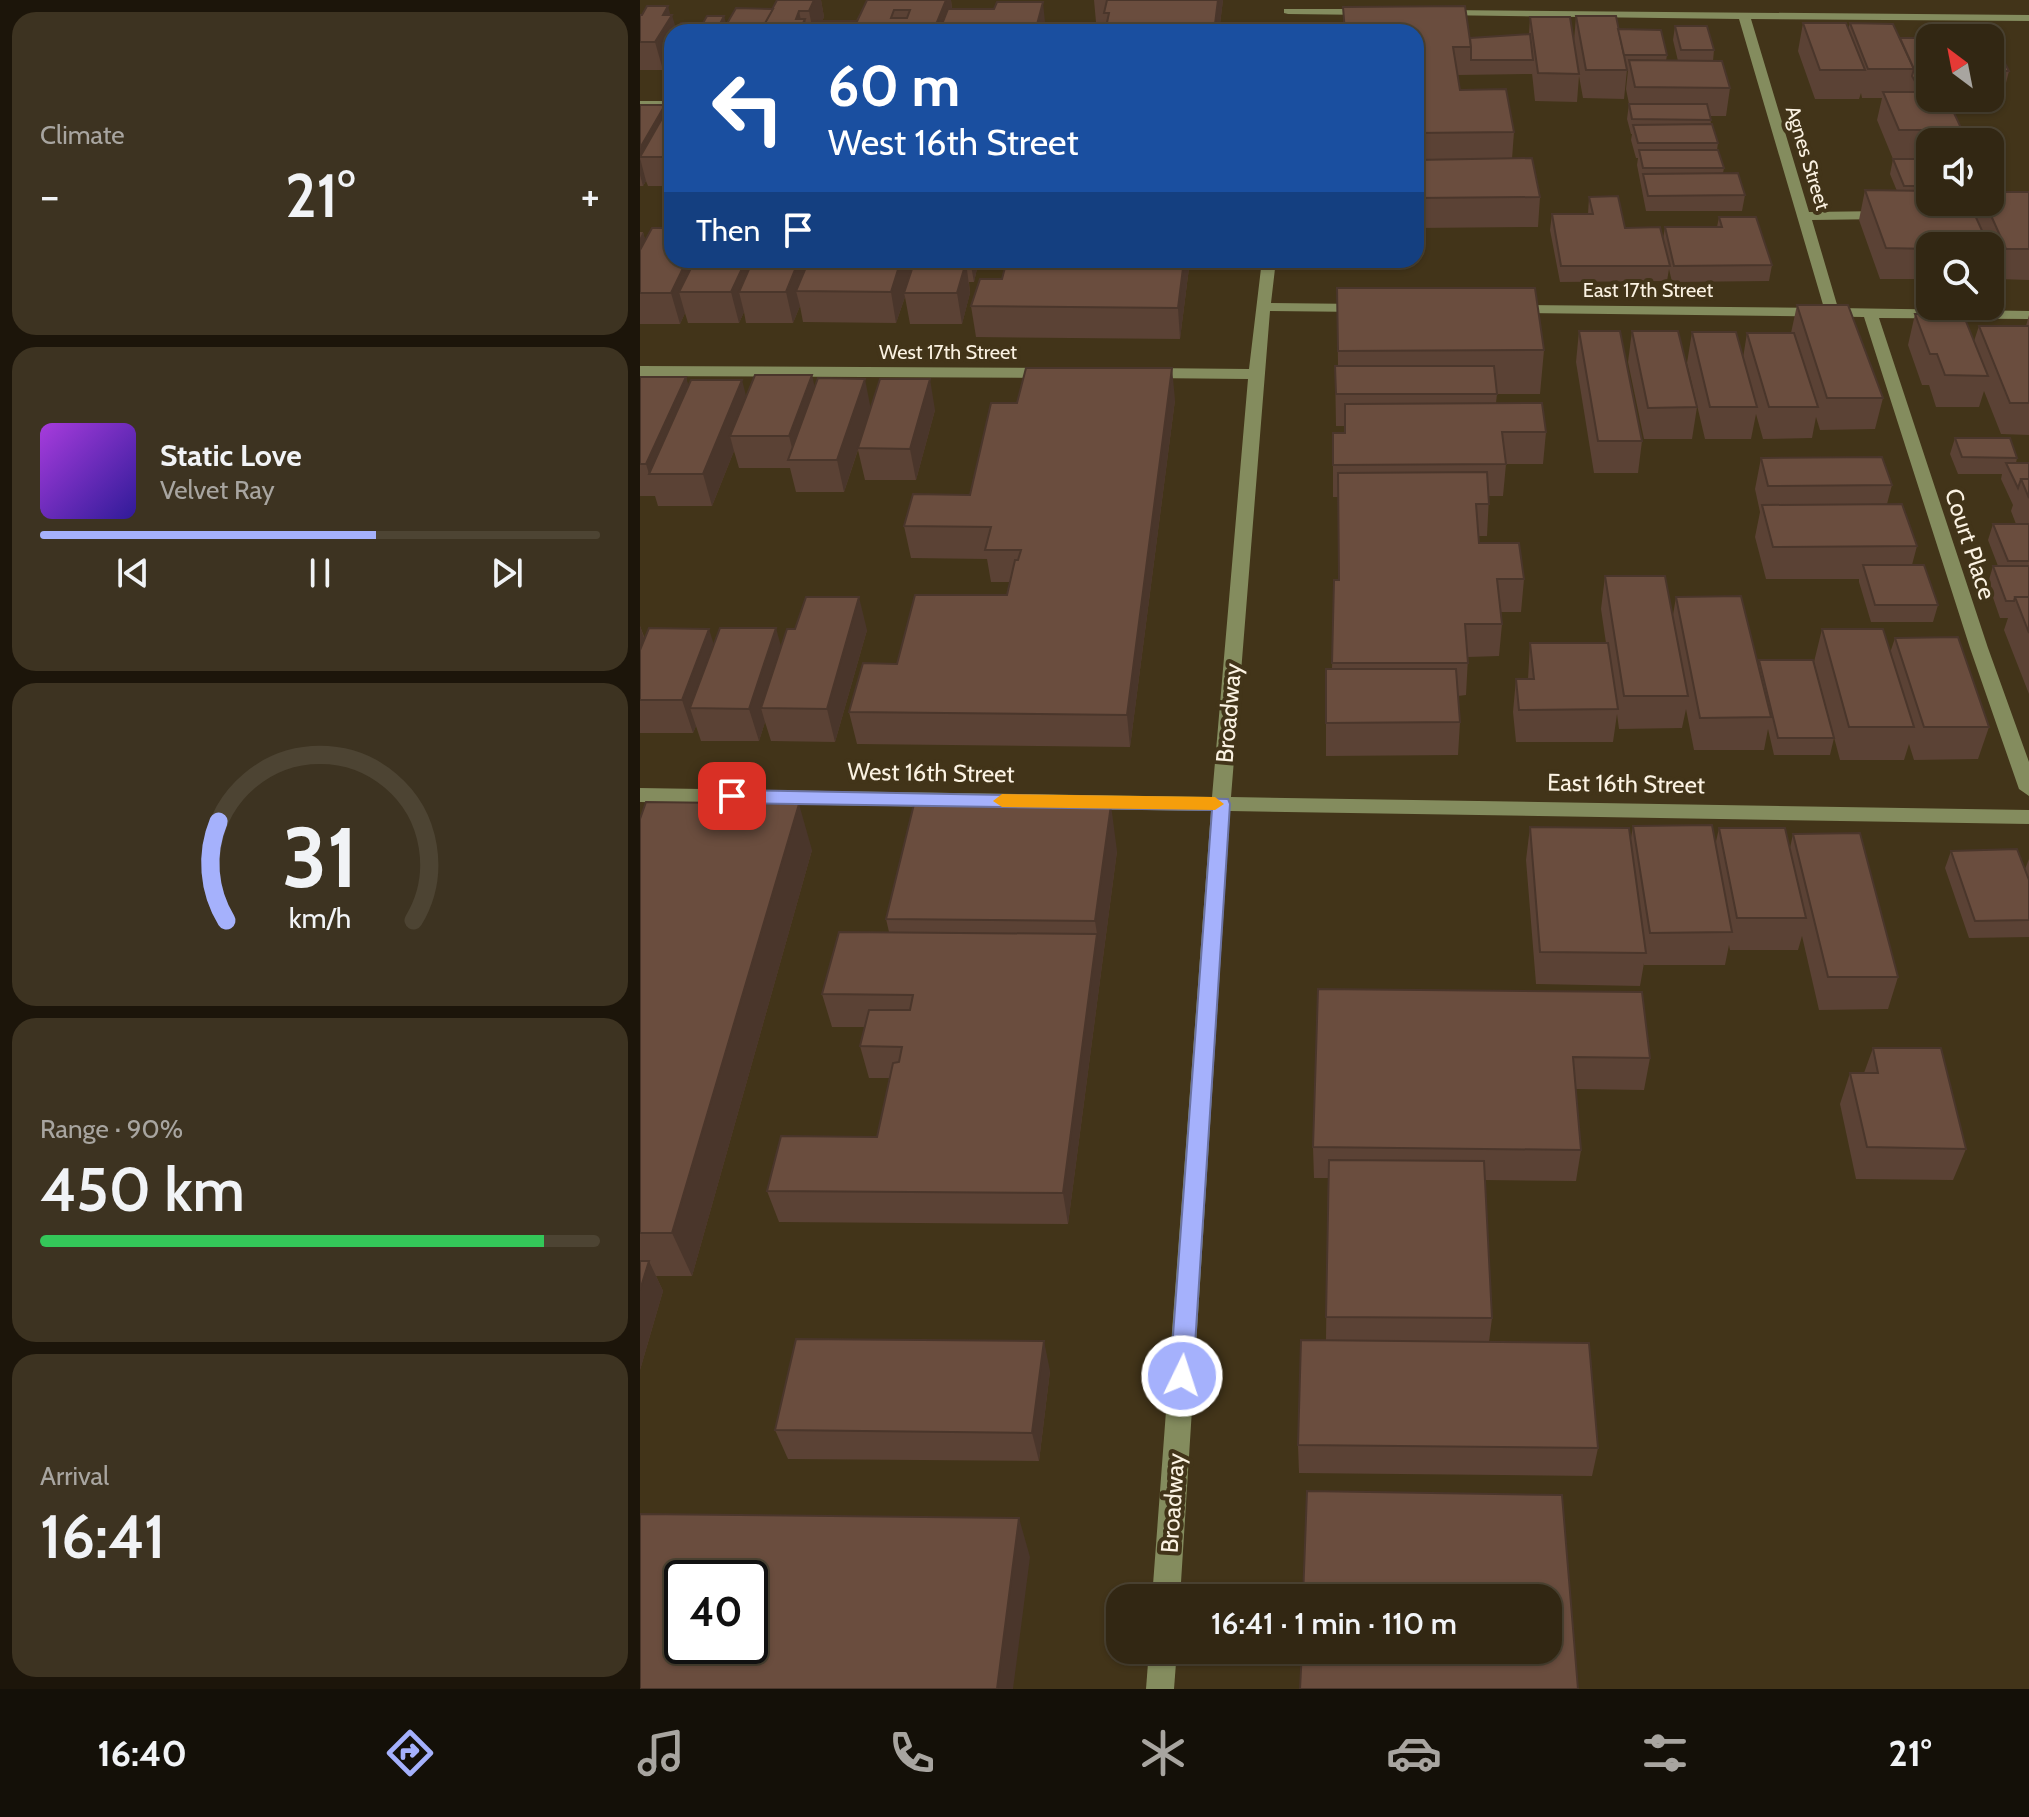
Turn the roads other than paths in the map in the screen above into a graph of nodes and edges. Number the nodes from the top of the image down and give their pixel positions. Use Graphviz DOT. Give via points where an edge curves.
graph roads {
  1 [pos="2013,0"];
  2 [pos="1288,11"];
  3 [pos="1385,13"];
  4 [pos="1432,13"];
  5 [pos="1744,16"];
  6 [pos="2026,18"];
  7 [pos="640,105"];
  8 [pos="664,105"];
  9 [pos="1903,215"];
  10 [pos="1804,216"];
  11 [pos="1268,268"];
  12 [pos="1266,307"];
  13 [pos="1374,308"];
  14 [pos="1501,309"];
  15 [pos="1832,312"];
  16 [pos="1870,312"];
  17 [pos="2029,315"];
  18 [pos="640,371"];
  19 [pos="1066,373"];
  20 [pos="1130,373"];
  21 [pos="1256,374"];
  22 [pos="2029,789"];
  23 [pos="640,795"];
  24 [pos="1221,804"];
  25 [pos="2029,817"];
  26 [pos="1167,1584"];
  27 [pos="1162,1664"];
  28 [pos="1160,1689"];
  1 -- 6 [label="street"];
  2 -- 3 [label="street"];
  4 -- 5 [label="street"];
  5 -- 6 [label="street"];
  5 -- 10 [label="street, Agnes Street"];
  7 -- 8 [label="street"];
  9 -- 10 [label="street"];
  10 -- 15 [label="street, Agnes Street"];
  11 -- 12 [label="street, Broadway"];
  12 -- 13 [label="street"];
  12 -- 21 [label="street, Broadway"];
  14 -- 15 [label="street, East 17th Street"];
  15 -- 16 [label="street, East 17th Street"];
  16 -- 17 [label="street, East 17th Street"];
  16 -- 22 [label="street, Court Place"];
  18 -- 19 [label="street, West 17th Street"];
  20 -- 21 [label="street"];
  21 -- 24 [label="street, Broadway"];
  23 -- 24 [label="street, West 16th Street"];
  24 -- 25 [label="street, East 16th Street"];
  24 -- 26 [label="street, Broadway"];
  27 -- 28 [label="street"];
}
